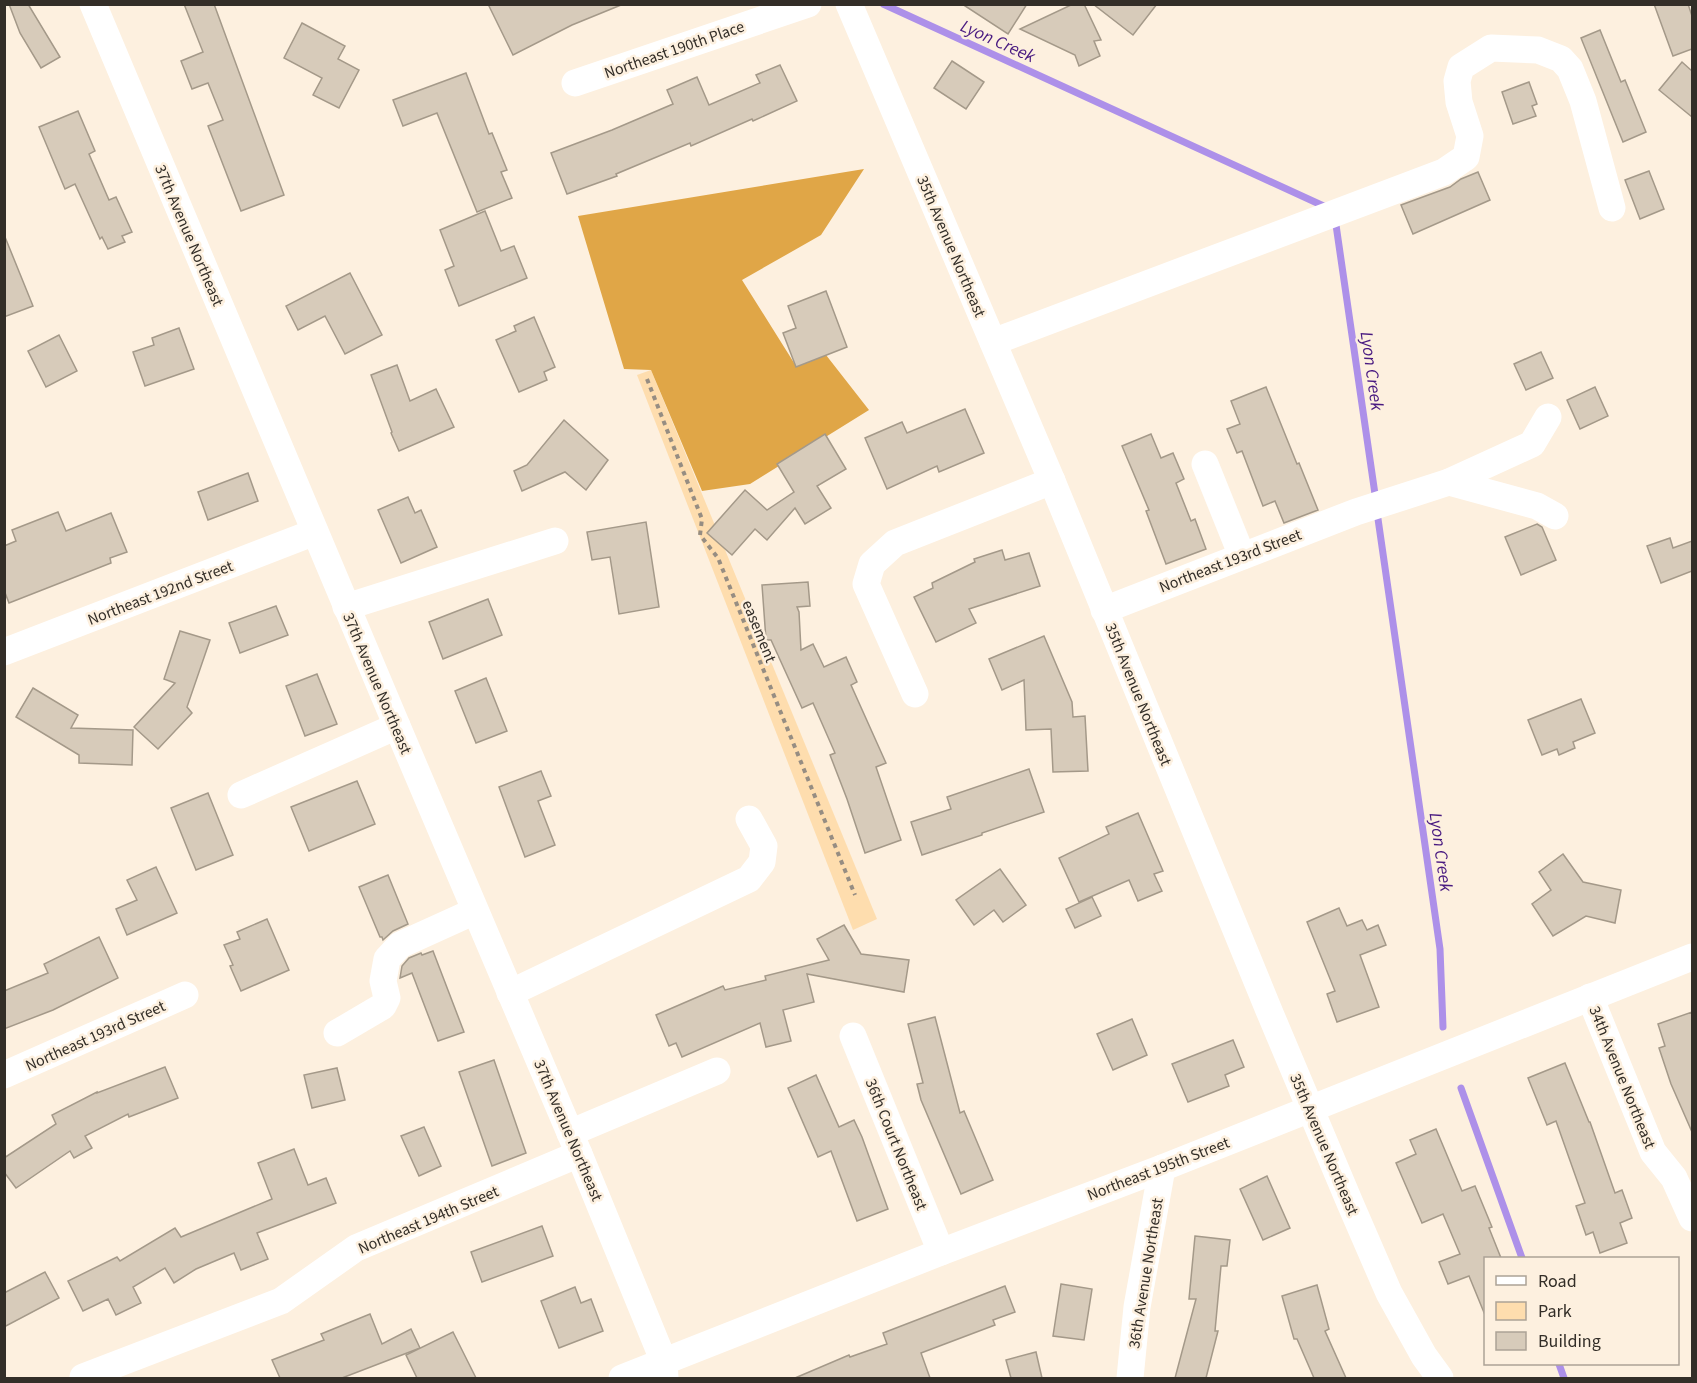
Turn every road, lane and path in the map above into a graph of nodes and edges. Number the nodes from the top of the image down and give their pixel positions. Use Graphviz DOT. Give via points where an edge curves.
graph roads {
  1 [pos="93,4"];
  2 [pos="808,4"];
  3 [pos="849,4"];
  4 [pos="575,83"];
  5 [pos="1612,208"];
  6 [pos="993,342"];
  7 [pos="647,379"];
  8 [pos="1548,417"];
  9 [pos="1205,464"];
  10 [pos="1052,481"];
  11 [pos="1449,482"];
  12 [pos="1555,516"];
  13 [pos="315,532"];
  14 [pos="555,541"];
  15 [pos="1242,556"];
  16 [pos="346,607"];
  17 [pos="1104,609"];
  18 [pos="4,652"];
  19 [pos="915,694"];
  20 [pos="397,726"];
  21 [pos="241,795"];
  22 [pos="749,819"];
  23 [pos="855,895"];
  24 [pos="475,910"];
  25 [pos="1692,957"];
  26 [pos="510,993"];
  27 [pos="184,995"];
  28 [pos="1590,997"];
  29 [pos="337,1033"];
  30 [pos="853,1036"];
  31 [pos="717,1071"];
  32 [pos="4,1075"];
  33 [pos="1309,1108"];
  34 [pos="575,1144"];
  35 [pos="1162,1168"];
  36 [pos="1692,1218"];
  37 [pos="941,1252"];
  38 [pos="664,1370"];
  39 [pos="83,1377"];
  40 [pos="622,1378"];
  41 [pos="1130,1378"];
  42 [pos="1440,1378"];
  1 -- 13 [label="street, 37th Avenue Northeast"];
  2 -- 4 [label="street, Northeast 190th Place"];
  3 -- 6 [label="street, 35th Avenue Northeast"];
  5 -- 6 [label="street" via="1583,101 1570,69 1562,59 1538,50 1491,48 1461,67 1457,81 1470,136 1467,157 1444,172"];
  6 -- 10 [label="street, 35th Avenue Northeast"];
  7 -- 23 [label="path, easement" via="702,519 700,535 718,558"];
  8 -- 11 [label="street, Northeast 193rd Street" via="1532,444"];
  9 -- 15 [label="street"];
  10 -- 17 [label="street, 35th Avenue Northeast"];
  10 -- 19 [label="street" via="895,543 872,564 866,584"];
  11 -- 12 [label="street" via="1537,506"];
  11 -- 15 [label="street, Northeast 193rd Street" via="1356,512"];
  13 -- 16 [label="street, 37th Avenue Northeast"];
  13 -- 18 [label="street, Northeast 192nd Street"];
  14 -- 16 [label="street"];
  15 -- 17 [label="street, Northeast 193rd Street"];
  16 -- 20 [label="street, 37th Avenue Northeast"];
  17 -- 33 [label="street, 35th Avenue Northeast"];
  20 -- 21 [label="street"];
  20 -- 24 [label="street, 37th Avenue Northeast"];
  22 -- 26 [label="street" via="764,846 762,862 749,879"];
  24 -- 26 [label="street, 37th Avenue Northeast"];
  24 -- 29 [label="street" via="400,945 387,959 383,981 387,998 383,1006"];
  25 -- 28 [label="street, Northeast 195th Street"];
  26 -- 34 [label="street, 37th Avenue Northeast"];
  27 -- 32 [label="street, Northeast 193rd Street"];
  28 -- 33 [label="street, Northeast 195th Street"];
  28 -- 36 [label="street, 34th Avenue Northeast" via="1653,1152 1674,1178"];
  30 -- 37 [label="street, 36th Court Northeast"];
  31 -- 34 [label="street, Northeast 194th Street"];
  33 -- 35 [label="street, Northeast 195th Street"];
  33 -- 42 [label="street, 35th Avenue Northeast" via="1389,1293"];
  34 -- 38 [label="street, 37th Avenue Northeast"];
  34 -- 39 [label="street, Northeast 194th Street" via="356,1248 281,1301"];
  35 -- 37 [label="street, Northeast 195th Street"];
  35 -- 41 [label="street, 36th Avenue Northeast" via="1137,1307"];
  37 -- 38 [label="street, Northeast 195th Street"];
  38 -- 40 [label="street, Northeast 195th Street"];
}
